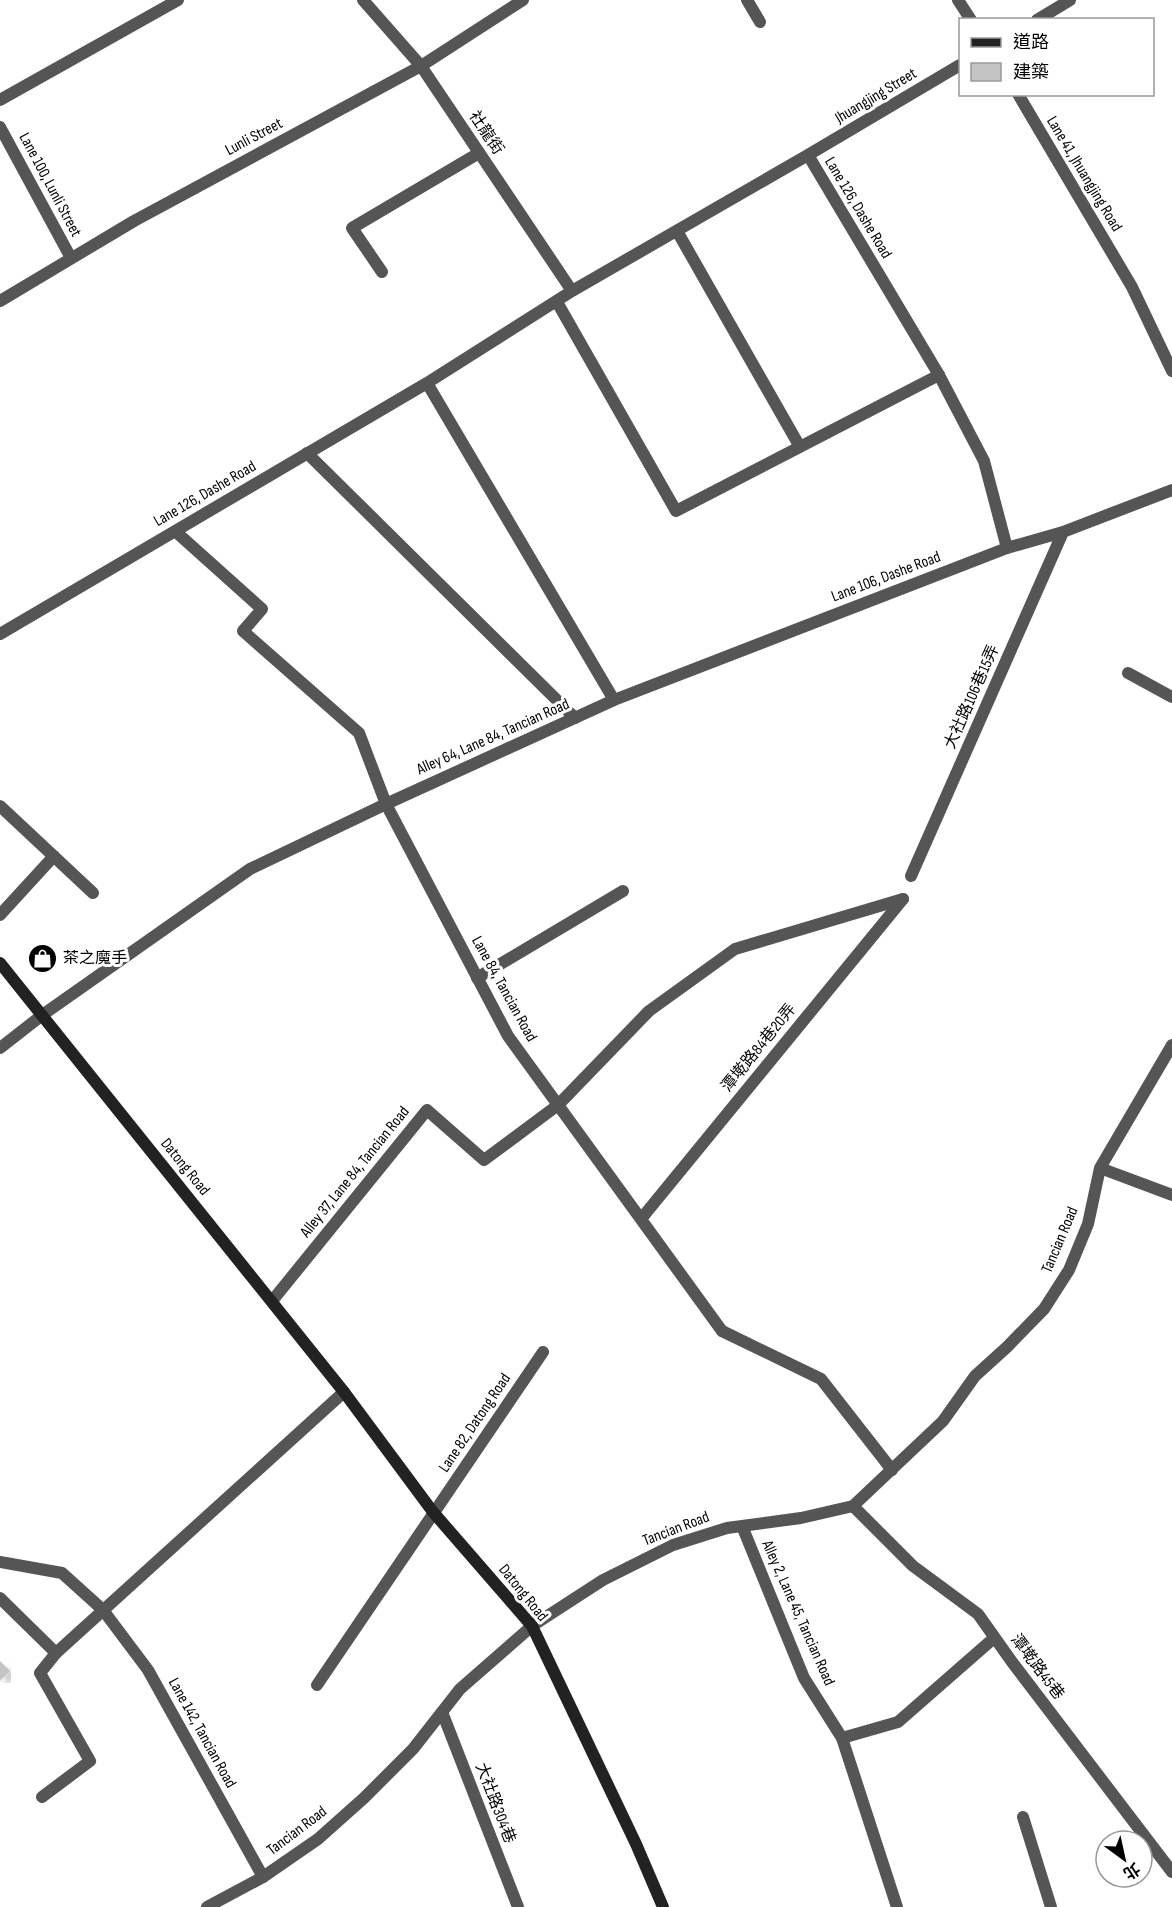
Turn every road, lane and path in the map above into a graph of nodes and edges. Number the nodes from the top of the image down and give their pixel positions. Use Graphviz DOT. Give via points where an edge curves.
graph roads {
  1 [pos="178,0"];
  2 [pos="363,0"];
  3 [pos="523,0"];
  4 [pos="747,0"];
  5 [pos="958,0"];
  6 [pos="1070,0"];
  7 [pos="970,18"];
  8 [pos="1040,18"];
  9 [pos="760,22"];
  10 [pos="420,66"];
  11 [pos="959,66"];
  12 [pos="1019,96"];
  13 [pos="0,100"];
  14 [pos="0,127"];
  15 [pos="479,153"];
  16 [pos="808,155"];
  17 [pos="677,231"];
  18 [pos="71,258"];
  19 [pos="382,272"];
  20 [pos="572,291"];
  21 [pos="0,301"];
  22 [pos="557,302"];
  23 [pos="1172,370"];
  24 [pos="939,375"];
  25 [pos="427,383"];
  26 [pos="800,447"];
  27 [pos="307,453"];
  28 [pos="1172,490"];
  29 [pos="175,531"];
  30 [pos="1063,532"];
  31 [pos="1007,548"];
  32 [pos="0,634"];
  33 [pos="1128,673"];
  34 [pos="1172,697"];
  35 [pos="614,700"];
  36 [pos="575,718"];
  37 [pos="386,804"];
  38 [pos="0,806"];
  39 [pos="54,856"];
  40 [pos="911,876"];
  41 [pos="623,891"];
  42 [pos="93,893"];
  43 [pos="0,915"];
  44 [pos="0,963"];
  45 [pos="477,978"];
  46 [pos="41,1016"];
  47 [pos="1172,1045"];
  48 [pos="0,1048"];
  49 [pos="558,1105"];
  50 [pos="1100,1168"];
  51 [pos="1172,1195"];
  52 [pos="641,1219"];
  53 [pos="272,1301"];
  54 [pos="543,1352"];
  55 [pos="344,1392"];
  56 [pos="892,1470"];
  57 [pos="853,1506"];
  58 [pos="433,1512"];
  59 [pos="742,1526"];
  60 [pos="0,1563"];
  61 [pos="0,1598"];
  62 [pos="103,1610"];
  63 [pos="532,1626"];
  64 [pos="994,1638"];
  65 [pos="56,1653"];
  66 [pos="317,1685"];
  67 [pos="442,1712"];
  68 [pos="842,1738"];
  69 [pos="42,1797"];
  70 [pos="1023,1817"];
  71 [pos="1172,1872"];
  72 [pos="263,1877"];
  73 [pos="207,1907"];
  74 [pos="518,1907"];
  75 [pos="663,1907"];
  76 [pos="897,1907"];
  77 [pos="1052,1907"];
  1 -- 13 [label="street"];
  2 -- 10 [label="street, 社龍街"];
  3 -- 10 [label="street, Lunli Street"];
  4 -- 9 [label="street"];
  5 -- 7 [label="street"];
  6 -- 8 [label="street"];
  10 -- 15 [label="street, 社龍街"];
  10 -- 18 [label="street, Lunli Street"];
  11 -- 16 [label="street, Jhuangjing Street"];
  12 -- 23 [label="street, Lane 41, Jhuangjing Road" via="1132,287"];
  14 -- 18 [label="street, Lane 100, Lunli Street"];
  15 -- 19 [label="street" via="352,228"];
  15 -- 20 [label="street, 社龍街"];
  16 -- 17 [label="street, Lane 126, Dashe Road"];
  16 -- 24 [label="street, Lane 126, Dashe Road"];
  17 -- 20 [label="street, Lane 126, Dashe Road"];
  17 -- 26 [label="street"];
  18 -- 21 [label="street, Lunli Street"];
  20 -- 22 [label="street, Lane 126, Dashe Road"];
  22 -- 25 [label="street, Lane 126, Dashe Road"];
  22 -- 26 [label="street" via="676,511"];
  24 -- 26 [label="street"];
  24 -- 31 [label="street, Lane 126, Dashe Road" via="984,461"];
  25 -- 27 [label="street, Lane 126, Dashe Road"];
  25 -- 35 [label="street"];
  27 -- 29 [label="street, Lane 126, Dashe Road"];
  27 -- 36 [label="street"];
  28 -- 30 [label="street, Lane 106, Dashe Road"];
  29 -- 32 [label="street, Lane 126, Dashe Road"];
  29 -- 37 [label="street, Lane 84, Tancian Road" via="262,609 243,631 359,733"];
  30 -- 31 [label="street, Lane 106, Dashe Road"];
  30 -- 40 [label="street, 大社路106巷15弄"];
  31 -- 35 [label="street, Lane 106, Dashe Road"];
  33 -- 34 [label="street"];
  35 -- 36 [label="street, Alley 64, Lane 84, Tancian Road"];
  36 -- 37 [label="street, Alley 64, Lane 84, Tancian Road"];
  37 -- 45 [label="street, Lane 84, Tancian Road"];
  37 -- 46 [label="street, Alley 64, Lane 84, Tancian Road" via="250,869"];
  38 -- 39 [label="street"];
  39 -- 42 [label="street"];
  39 -- 43 [label="street"];
  41 -- 45 [label="street"];
  44 -- 46 [label="street, Datong Road"];
  45 -- 49 [label="street, Lane 84, Tancian Road" via="508,1036"];
  46 -- 48 [label="street"];
  46 -- 53 [label="street, Datong Road"];
  47 -- 50 [label="street, Tancian Road"];
  49 -- 52 [label="street, Lane 84, Tancian Road"];
  49 -- 52 [label="street, 潭墘路84巷20弄" via="649,1011 735,949 903,899"];
  49 -- 53 [label="street, Alley 37, Lane 84, Tancian Road" via="484,1160 427,1110"];
  50 -- 51 [label="street"];
  50 -- 56 [label="street, Tancian Road" via="1088,1224 1069,1270 1044,1309 975,1376 943,1421"];
  52 -- 56 [label="street, Lane 84, Tancian Road" via="722,1331 821,1379"];
  53 -- 55 [label="street, Datong Road"];
  54 -- 58 [label="street, Lane 82, Datong Road"];
  55 -- 58 [label="street, Datong Road"];
  55 -- 62 [label="street"];
  56 -- 57 [label="street, Tancian Road"];
  57 -- 59 [label="street, Tancian Road"];
  57 -- 64 [label="street, 潭墘路45巷" via="913,1566 978,1614"];
  58 -- 63 [label="street, Datong Road"];
  58 -- 66 [label="street, Lane 82, Datong Road"];
  59 -- 63 [label="street, Tancian Road" via="727,1527 673,1545 603,1580"];
  59 -- 68 [label="street, Alley 2, Lane 45, Tancian Road" via="804,1678"];
  60 -- 62 [label="street, Lane 142, Tancian Road" via="62,1573"];
  61 -- 65 [label="street"];
  62 -- 65 [label="street"];
  62 -- 72 [label="street, Lane 142, Tancian Road" via="148,1670"];
  63 -- 67 [label="street, Tancian Road" via="460,1689"];
  63 -- 75 [label="street, Datong Road"];
  64 -- 68 [label="street" via="898,1722"];
  64 -- 71 [label="street, 潭墘路45巷"];
  65 -- 69 [label="street" via="40,1673 90,1761"];
  67 -- 72 [label="street, Tancian Road" via="413,1749 364,1798 318,1839"];
  67 -- 74 [label="street, 大社路304巷"];
  68 -- 76 [label="street, Alley 2, Lane 45, Tancian Road"];
  70 -- 77 [label="street"];
  72 -- 73 [label="street, Tancian Road"];
}
